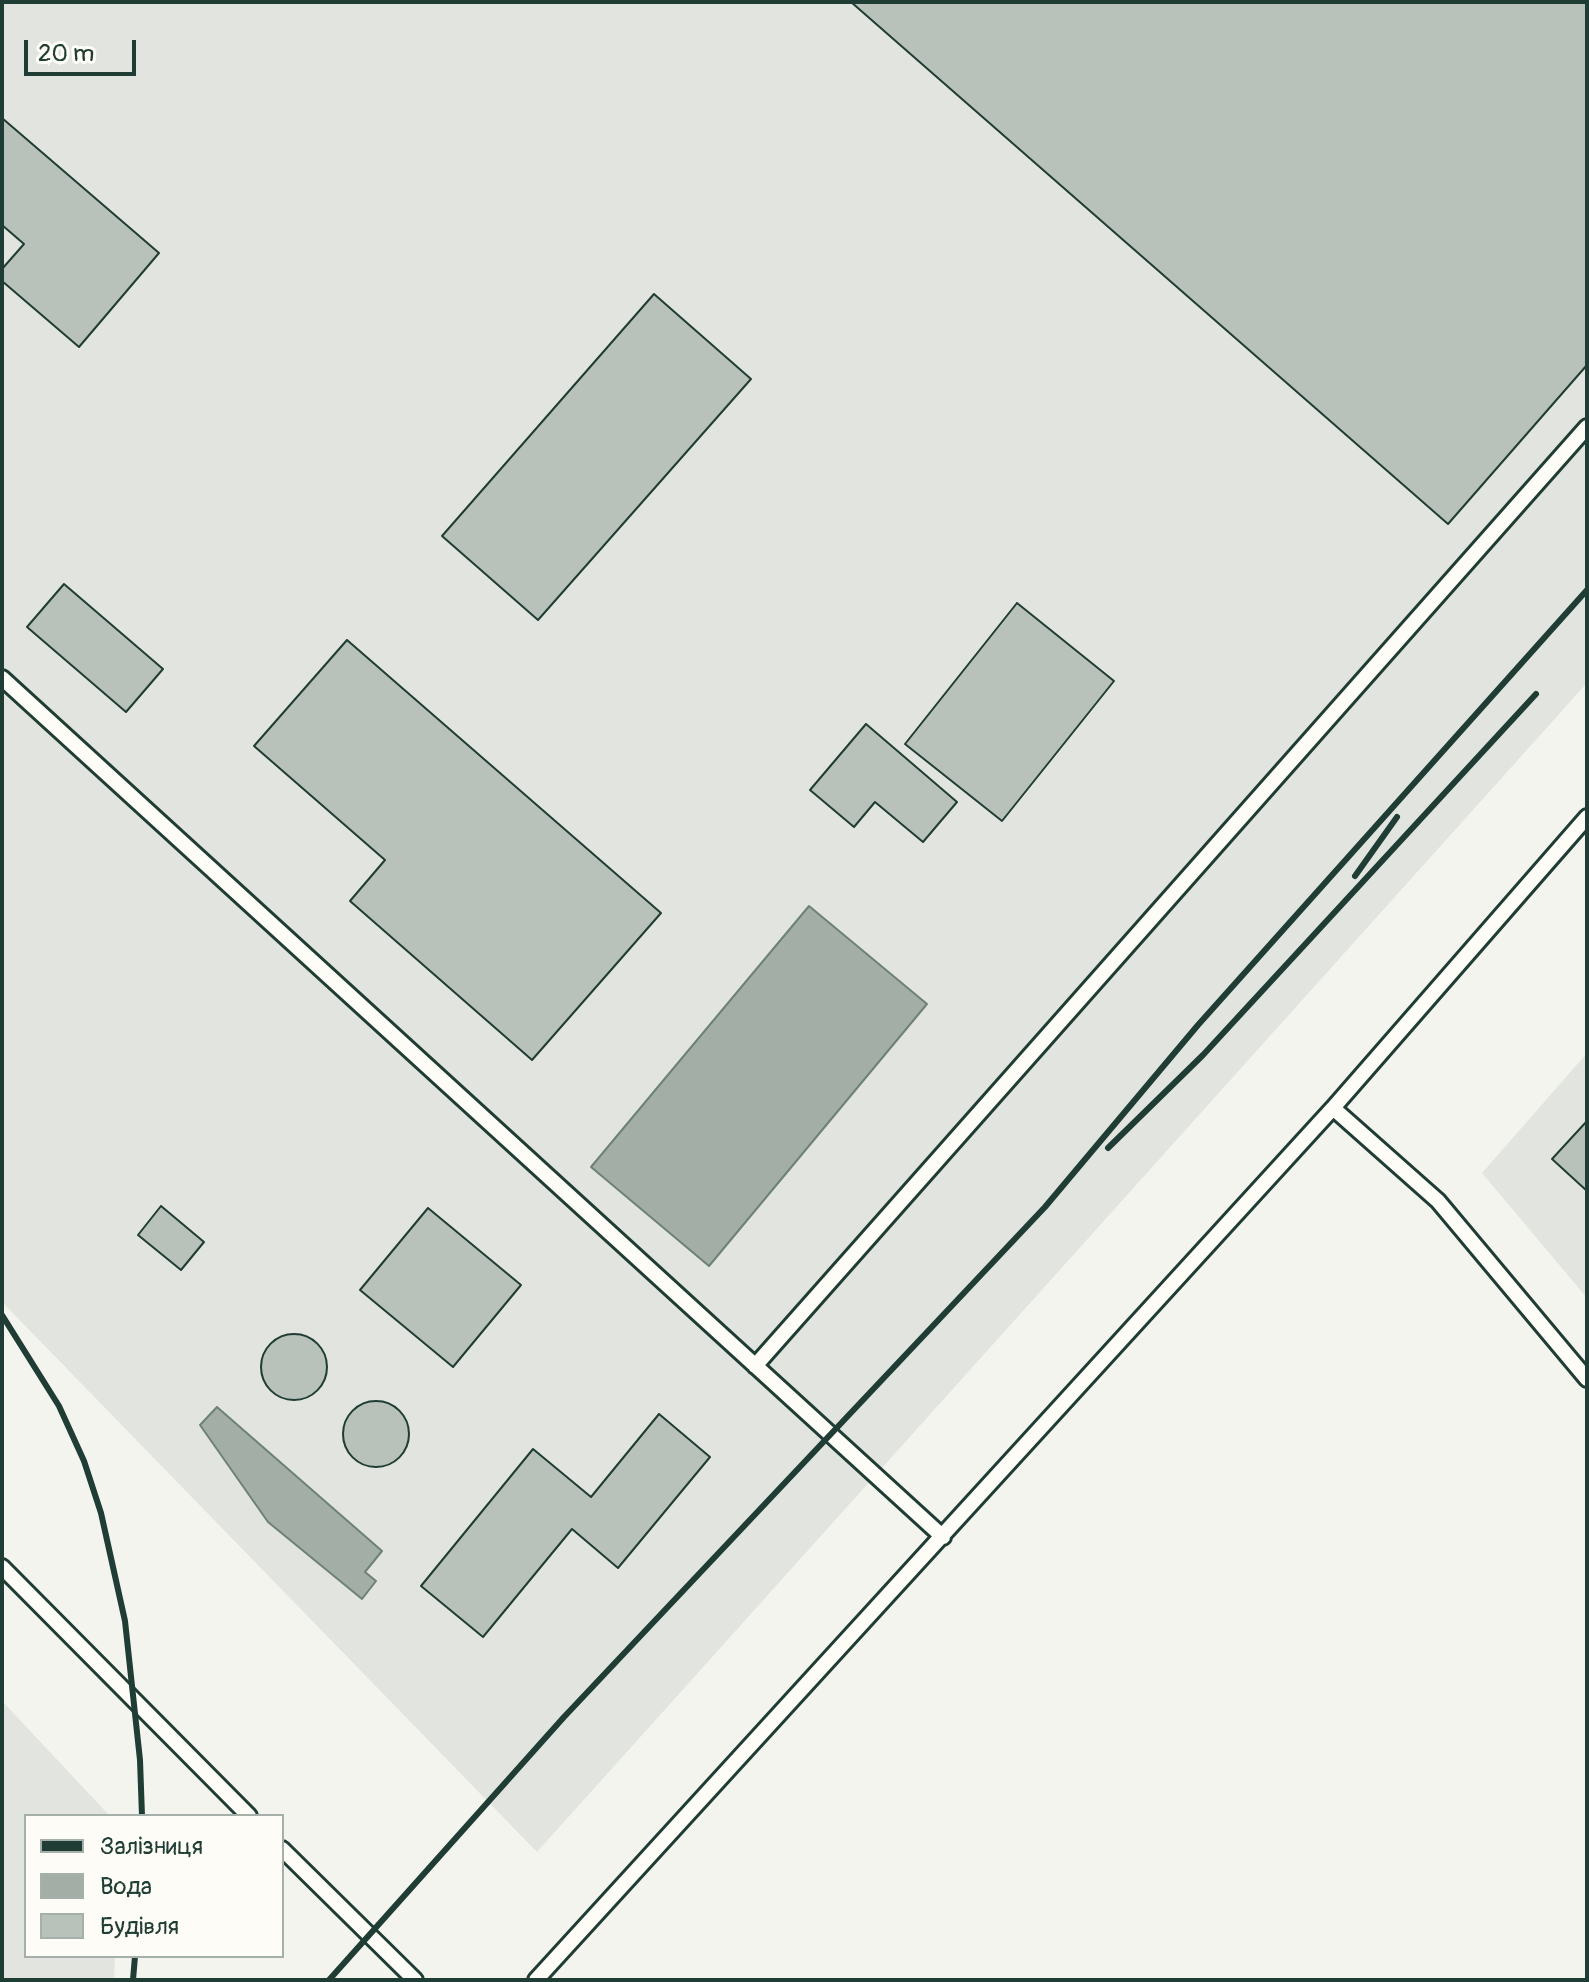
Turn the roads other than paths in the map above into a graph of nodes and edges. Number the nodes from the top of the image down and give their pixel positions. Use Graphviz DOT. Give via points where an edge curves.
graph roads {
  1 [pos="1587,427"];
  2 [pos="2,678"];
  3 [pos="1587,817"];
  4 [pos="1333,1108"];
  5 [pos="755,1366"];
  6 [pos="1587,1379"];
  7 [pos="943,1537"];
  8 [pos="2,1567"];
  9 [pos="247,1814"];
  10 [pos="284,1851"];
  11 [pos="415,1980"];
  12 [pos="536,1980"];
  1 -- 5 [label="lane"];
  2 -- 5 [label="lane"];
  3 -- 4 [label="lane"];
  4 -- 6 [label="lane" via="1438,1201"];
  4 -- 7 [label="lane"];
  5 -- 7 [label="lane"];
  7 -- 12 [label="lane"];
  8 -- 9 [label="lane"];
  10 -- 11 [label="lane"];
}
